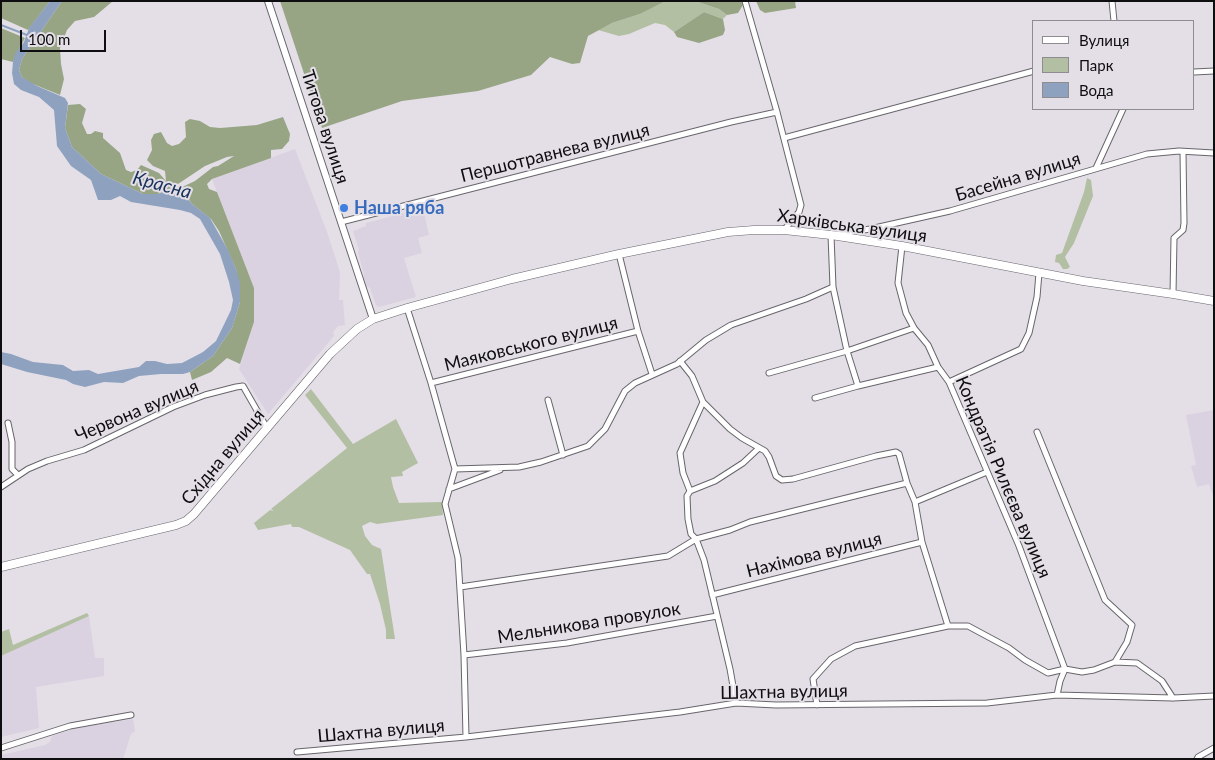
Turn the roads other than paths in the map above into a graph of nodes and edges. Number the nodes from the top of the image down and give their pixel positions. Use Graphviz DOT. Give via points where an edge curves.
graph roads {
  1 [pos="268,1"];
  2 [pos="745,1"];
  3 [pos="1112,1"];
  4 [pos="1114,20"];
  5 [pos="1214,71"];
  6 [pos="1032,72"];
  7 [pos="1195,72"];
  8 [pos="1124,110"];
  9 [pos="777,112"];
  10 [pos="784,138"];
  11 [pos="1183,152"];
  12 [pos="1214,153"];
  13 [pos="1096,168"];
  14 [pos="341,222"];
  15 [pos="784,230"];
  16 [pos="831,235"];
  17 [pos="902,246"];
  18 [pos="619,254"];
  19 [pos="1039,273"];
  20 [pos="833,287"];
  21 [pos="1173,294"];
  22 [pos="1214,301"];
  23 [pos="407,308"];
  24 [pos="373,320"];
  25 [pos="914,328"];
  26 [pos="638,331"];
  27 [pos="847,351"];
  28 [pos="680,361"];
  29 [pos="938,367"];
  30 [pos="769,373"];
  31 [pos="652,374"];
  32 [pos="950,382"];
  33 [pos="431,383"];
  34 [pos="858,386"];
  35 [pos="815,398"];
  36 [pos="548,400"];
  37 [pos="703,402"];
  38 [pos="8,423"];
  39 [pos="267,428"];
  40 [pos="1037,432"];
  41 [pos="759,448"];
  42 [pos="563,455"];
  43 [pos="505,468"];
  44 [pos="455,470"];
  45 [pos="987,472"];
  46 [pos="18,475"];
  47 [pos="907,483"];
  48 [pos="1,487"];
  49 [pos="449,489"];
  50 [pos="688,493"];
  51 [pos="916,502"];
  52 [pos="696,539"];
  53 [pos="922,542"];
  54 [pos="1,567"];
  55 [pos="460,586"];
  56 [pos="712,595"];
  57 [pos="717,616"];
  58 [pos="948,626"];
  59 [pos="464,655"];
  60 [pos="1115,662"];
  61 [pos="1065,670"];
  62 [pos="1057,695"];
  63 [pos="1214,696"];
  64 [pos="1173,698"];
  65 [pos="736,703"];
  66 [pos="817,705"];
  67 [pos="131,714"];
  68 [pos="466,737"];
  69 [pos="1,748"];
  70 [pos="1214,748"];
  71 [pos="297,752"];
  72 [pos="1197,759"];
  1 -- 14 [label="street, Титова вулиця"];
  2 -- 9 [label="street"];
  3 -- 4 [label="street"];
  5 -- 7 [label="street"];
  6 -- 10 [label="street"];
  8 -- 13 [label="street"];
  9 -- 10 [label="street"];
  9 -- 14 [label="street, Першотравнева вулиця"];
  10 -- 15 [label="street" via="801,205"];
  11 -- 12 [label="street, Басейна вулиця"];
  11 -- 13 [label="street, Басейна вулиця" via="1147,154"];
  11 -- 21 [label="street" via="1184,223 1183,230 1174,238"];
  13 -- 16 [label="street, Басейна вулиця" via="950,211"];
  14 -- 24 [label="street, Титова вулиця"];
  15 -- 16 [label="main road, Харківська вулиця"];
  15 -- 18 [label="main road, Харківська вулиця" via="728,232"];
  16 -- 17 [label="main road, Харківська вулиця"];
  16 -- 20 [label="street"];
  17 -- 19 [label="main road, Харківська вулиця"];
  17 -- 25 [label="street, Кондратія Рилєєва вулиця" via="898,283 906,313"];
  18 -- 23 [label="main road, Харківська вулиця"];
  18 -- 26 [label="street"];
  19 -- 21 [label="main road, Харківська вулиця"];
  19 -- 32 [label="street" via="1029,333 1021,349"];
  20 -- 27 [label="street"];
  20 -- 28 [label="street" via="731,325"];
  21 -- 22 [label="main road, Харківська вулиця"];
  23 -- 24 [label="main road, Харківська вулиця"];
  23 -- 33 [label="street"];
  24 -- 39 [label="main road, Східна вулиця" via="357,329 330,354"];
  25 -- 27 [label="street"];
  25 -- 29 [label="street, Кондратія Рилєєва вулиця" via="928,345"];
  26 -- 31 [label="street"];
  26 -- 33 [label="street, Маяковського вулиця"];
  27 -- 30 [label="street"];
  27 -- 34 [label="street"];
  28 -- 31 [label="street"];
  28 -- 37 [label="street" via="692,376"];
  29 -- 32 [label="street, Кондратія Рилєєва вулиця"];
  29 -- 34 [label="street"];
  31 -- 42 [label="street" via="625,391 606,429 588,446"];
  32 -- 45 [label="street, Кондратія Рилєєва вулиця"];
  33 -- 44 [label="street"];
  34 -- 35 [label="street"];
  36 -- 42 [label="street"];
  37 -- 41 [label="street" via="730,429"];
  37 -- 50 [label="street" via="680,453"];
  38 -- 46 [label="street" via="12,469"];
  39 -- 46 [label="street, Червона вулиця" via="243,386 236,387 173,407 84,450 47,461"];
  39 -- 54 [label="main road, Східна вулиця" via="186,521"];
  40 -- 60 [label="street" via="1105,600 1132,625 1127,642"];
  41 -- 47 [label="street" via="769,457 776,476 782,480 896,452 902,460"];
  41 -- 50 [label="street" via="715,481"];
  42 -- 43 [label="street"];
  43 -- 44 [label="street"];
  43 -- 49 [label="street"];
  44 -- 49 [label="street"];
  45 -- 51 [label="street"];
  45 -- 61 [label="street, Кондратія Рилєєва вулиця" via="1019,546"];
  46 -- 48 [label="street, Червона вулиця"];
  47 -- 51 [label="street"];
  47 -- 52 [label="street" via="786,512"];
  49 -- 55 [label="street" via="445,504 458,558"];
  50 -- 52 [label="street" via="691,534"];
  51 -- 53 [label="street"];
  52 -- 55 [label="street" via="668,556"];
  52 -- 56 [label="street"];
  53 -- 56 [label="street, Нахімова вулиця"];
  53 -- 58 [label="street"];
  55 -- 59 [label="street"];
  56 -- 57 [label="street"];
  57 -- 59 [label="street, Мельникова провулок" via="567,643"];
  57 -- 65 [label="street"];
  58 -- 61 [label="street" via="968,626 1048,673"];
  58 -- 66 [label="street" via="855,646 831,659 813,679"];
  59 -- 68 [label="street"];
  60 -- 61 [label="street" via="1082,672"];
  60 -- 64 [label="street" via="1137,663 1162,681"];
  61 -- 62 [label="street"];
  62 -- 64 [label="street, Шахтна вулиця"];
  62 -- 66 [label="street, Шахтна вулиця" via="986,703"];
  63 -- 64 [label="street, Шахтна вулиця"];
  65 -- 66 [label="street, Шахтна вулиця"];
  65 -- 68 [label="street, Шахтна вулиця"];
  67 -- 69 [label="street" via="70,726"];
  68 -- 71 [label="street, Шахтна вулиця"];
  70 -- 72 [label="street"];
}
